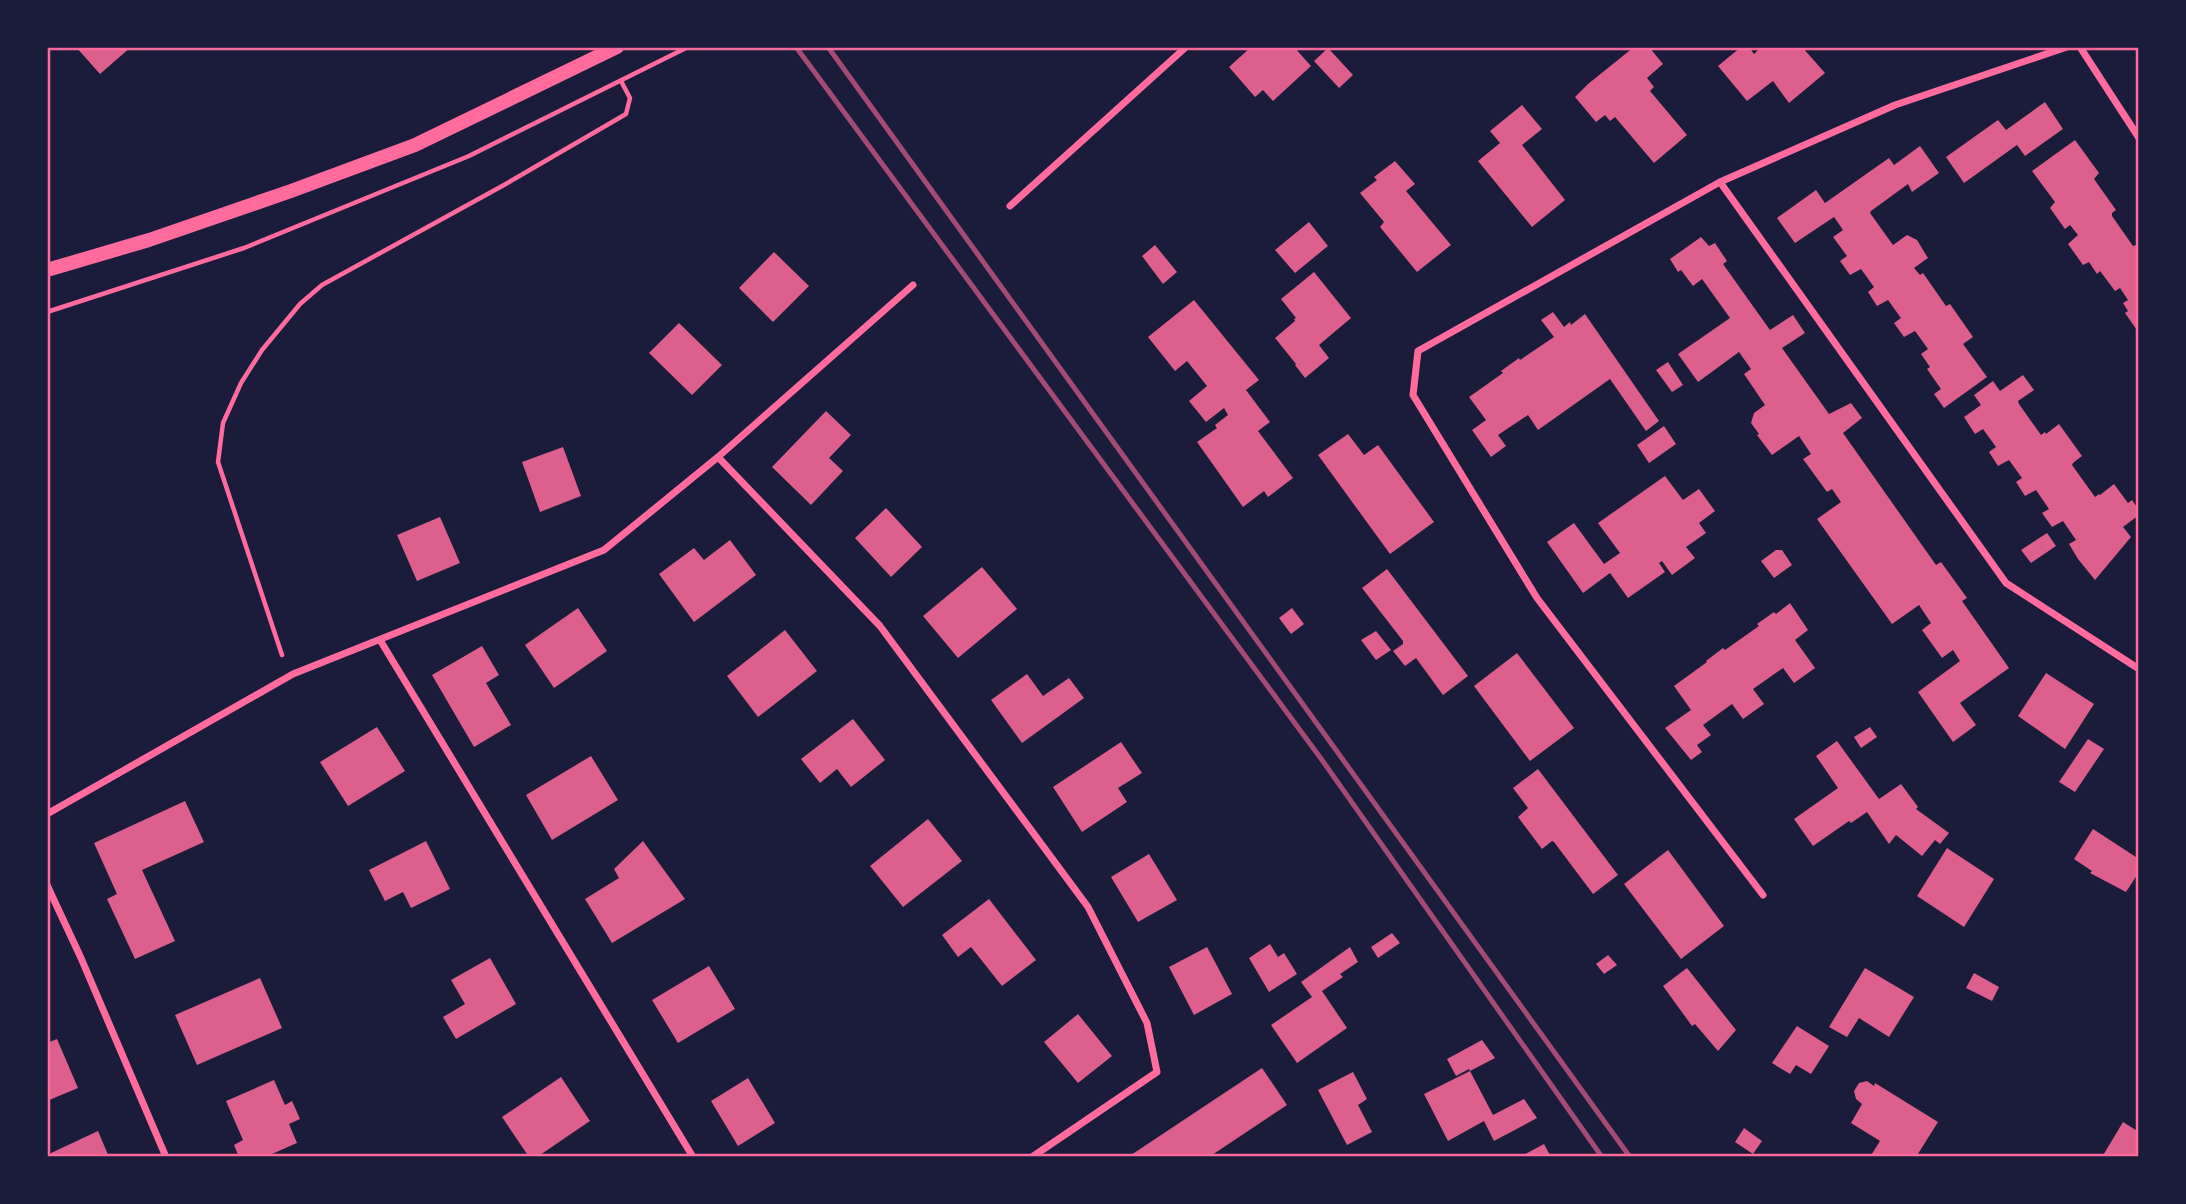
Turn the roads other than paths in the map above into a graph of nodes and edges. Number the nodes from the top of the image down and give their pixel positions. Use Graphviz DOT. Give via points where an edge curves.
graph roads {
  1 [pos="618,47"];
  2 [pos="1186,47"];
  3 [pos="2067,47"];
  4 [pos="2080,47"];
  5 [pos="2139,138"];
  6 [pos="1720,182"];
  7 [pos="1010,206"];
  8 [pos="47,270"];
  9 [pos="913,285"];
  10 [pos="718,457"];
  11 [pos="380,640"];
  12 [pos="2139,669"];
  13 [pos="47,814"];
  14 [pos="47,885"];
  15 [pos="1763,895"];
  16 [pos="166,1157"];
  17 [pos="693,1157"];
  18 [pos="1032,1157"];
  1 -- 8 [label="main road" via="415,145 188,226"];
  2 -- 7 [label="street"];
  3 -- 6 [label="street" via="1895,104"];
  4 -- 5 [label="street"];
  6 -- 12 [label="street" via="2006,583"];
  6 -- 15 [label="street" via="1418,351 1413,395 1537,598"];
  9 -- 10 [label="street"];
  10 -- 11 [label="street" via="604,550"];
  10 -- 18 [label="street" via="880,626 1088,907 1147,1023 1157,1072"];
  11 -- 13 [label="street" via="293,674"];
  11 -- 17 [label="street"];
  14 -- 16 [label="street"];
}
